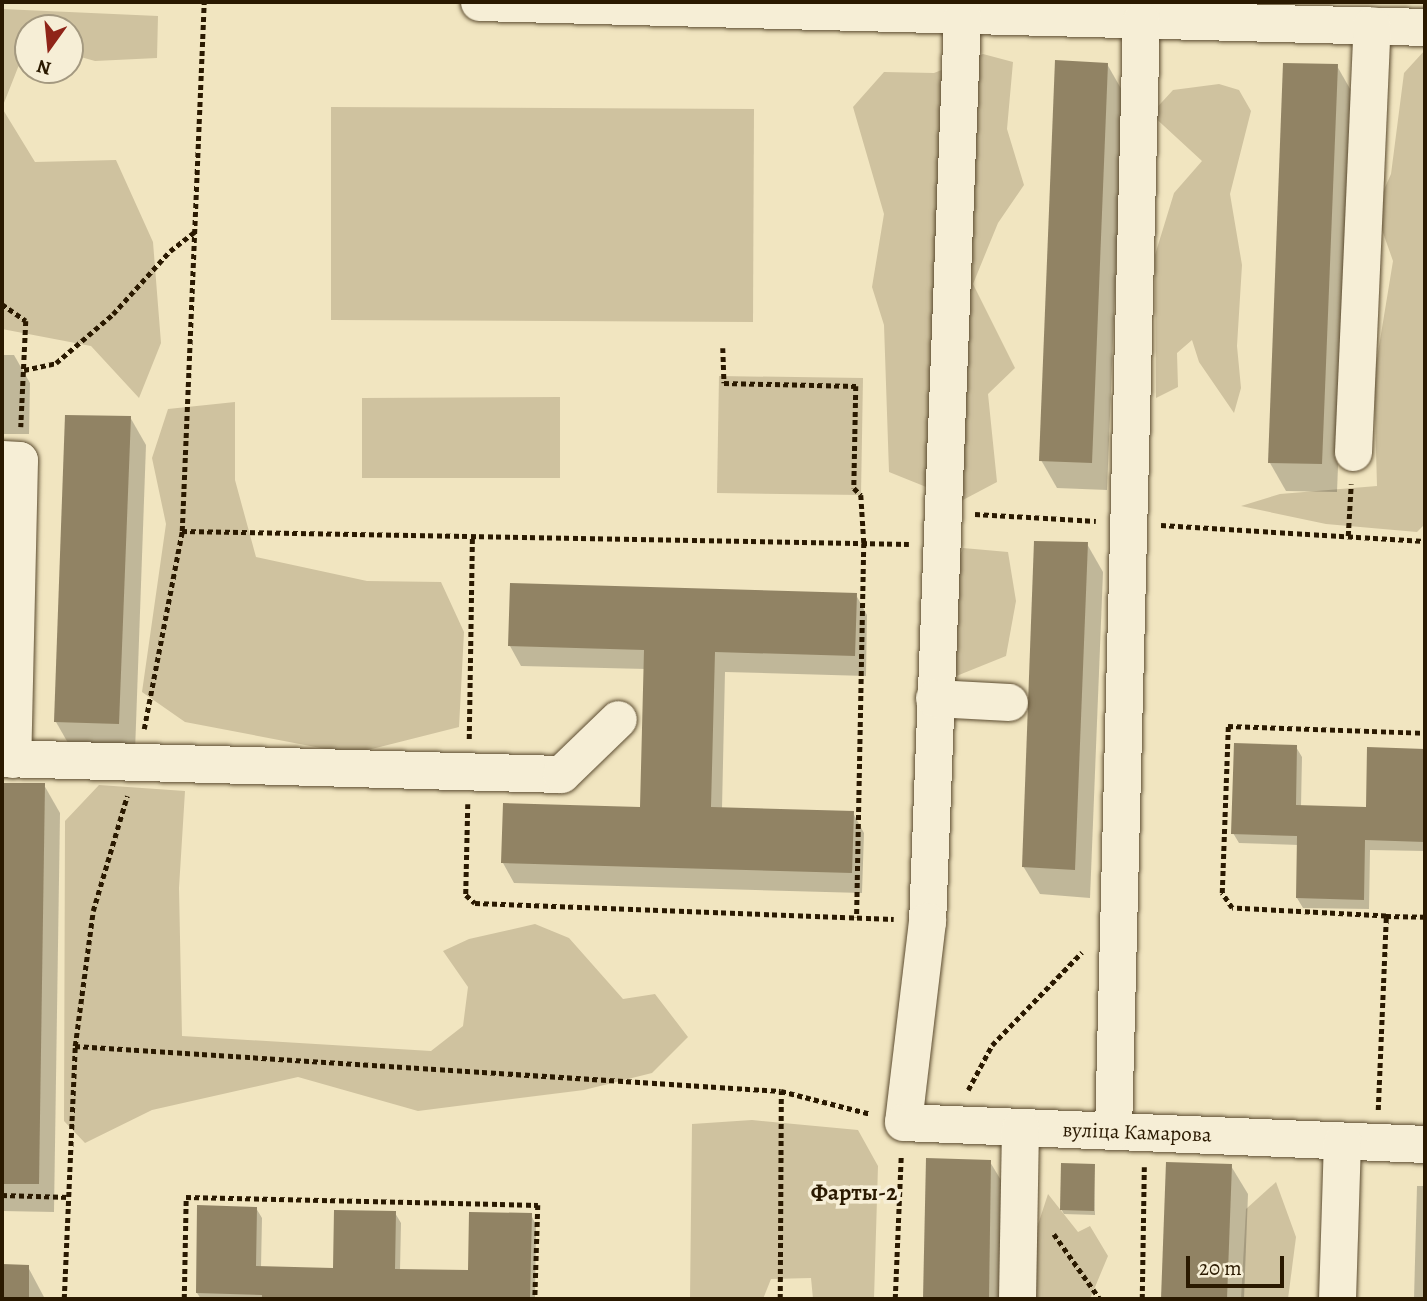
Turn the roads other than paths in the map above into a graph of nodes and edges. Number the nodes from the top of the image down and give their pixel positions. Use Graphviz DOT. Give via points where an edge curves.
graph roads {
  1 [pos="479,2"];
  2 [pos="1056,10"];
  3 [pos="962,16"];
  4 [pos="1141,20"];
  5 [pos="1371,25"];
  6 [pos="1425,27"];
  7 [pos="1353,452"];
  8 [pos="11,459"];
  9 [pos="934,698"];
  10 [pos="1009,702"];
  11 [pos="618,719"];
  12 [pos="7,758"];
  13 [pos="1020,1128"];
  14 [pos="1129,1132"];
  15 [pos="1342,1141"];
  16 [pos="1425,1144"];
  17 [pos="1017,1299"];
  18 [pos="1337,1299"];
  1 -- 3 [label="street"];
  2 -- 3 [label="street"];
  2 -- 4 [label="street"];
  3 -- 9 [label="street"];
  4 -- 5 [label="street"];
  4 -- 14 [label="street" via="1118,918"];
  5 -- 6 [label="street"];
  5 -- 7 [label="street"];
  8 -- 12 [label="street"];
  9 -- 10 [label="street"];
  9 -- 13 [label="street, вуліца Камарова" via="928,921 892,1119"];
  11 -- 12 [label="street" via="561,774"];
  13 -- 14 [label="street, вуліца Камарова"];
  13 -- 17 [label="street"];
  14 -- 15 [label="street, вуліца Камарова"];
  15 -- 16 [label="street, вуліца Камарова"];
  15 -- 18 [label="street"];
}
